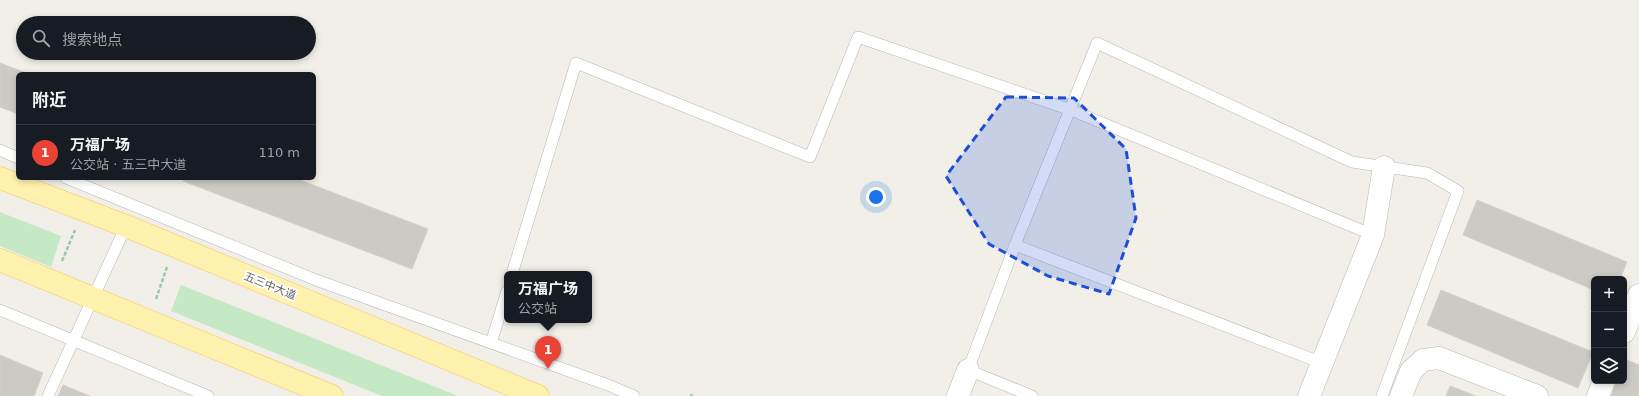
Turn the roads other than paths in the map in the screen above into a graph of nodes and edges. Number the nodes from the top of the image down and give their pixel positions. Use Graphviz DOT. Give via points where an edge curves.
graph roads {
  1 [pos="1071,110"];
  2 [pos="0,150"];
  3 [pos="16,157"];
  4 [pos="1384,167"];
  5 [pos="0,178"];
  6 [pos="71,180"];
  7 [pos="126,226"];
  8 [pos="1373,235"];
  9 [pos="1015,245"];
  10 [pos="0,260"];
  11 [pos="513,271"];
  12 [pos="1639,295"];
  13 [pos="93,298"];
  14 [pos="504,301"];
  15 [pos="0,310"];
  16 [pos="1627,325"];
  17 [pos="74,340"];
  18 [pos="491,343"];
  19 [pos="1322,363"];
  20 [pos="968,370"];
  21 [pos="1603,384"];
  22 [pos="48,396"];
  23 [pos="208,396"];
  24 [pos="332,396"];
  25 [pos="538,396"];
  26 [pos="634,396"];
  27 [pos="958,396"];
  28 [pos="1032,396"];
  29 [pos="1309,396"];
  30 [pos="1382,396"];
  31 [pos="1401,396"];
  32 [pos="1537,396"];
  33 [pos="1598,396"];
  1 -- 4 [label="lane" via="1097,43 1352,162"];
  1 -- 8 [label="lane"];
  1 -- 9 [label="lane"];
  1 -- 11 [label="lane" via="858,37 810,157 576,63"];
  2 -- 3 [label="lane"];
  4 -- 8 [label="street"];
  4 -- 30 [label="lane" via="1427,173 1458,192"];
  5 -- 7 [label="main road, 五三中大道"];
  6 -- 18 [label="lane" via="316,280"];
  7 -- 13 [label="lane"];
  7 -- 25 [label="main road, 五三中大道"];
  8 -- 19 [label="street"];
  9 -- 19 [label="lane"];
  9 -- 20 [label="lane"];
  10 -- 13 [label="main road"];
  12 -- 16 [label="street"];
  13 -- 17 [label="lane"];
  13 -- 24 [label="main road"];
  14 -- 18 [label="lane"];
  15 -- 17 [label="lane"];
  17 -- 22 [label="lane"];
  17 -- 23 [label="lane"];
  18 -- 26 [label="lane"];
  19 -- 29 [label="street"];
  20 -- 27 [label="street"];
  20 -- 28 [label="lane"];
  21 -- 33 [label="street"];
  31 -- 32 [label="street" via="1411,371 1423,360 1439,358"];
}
